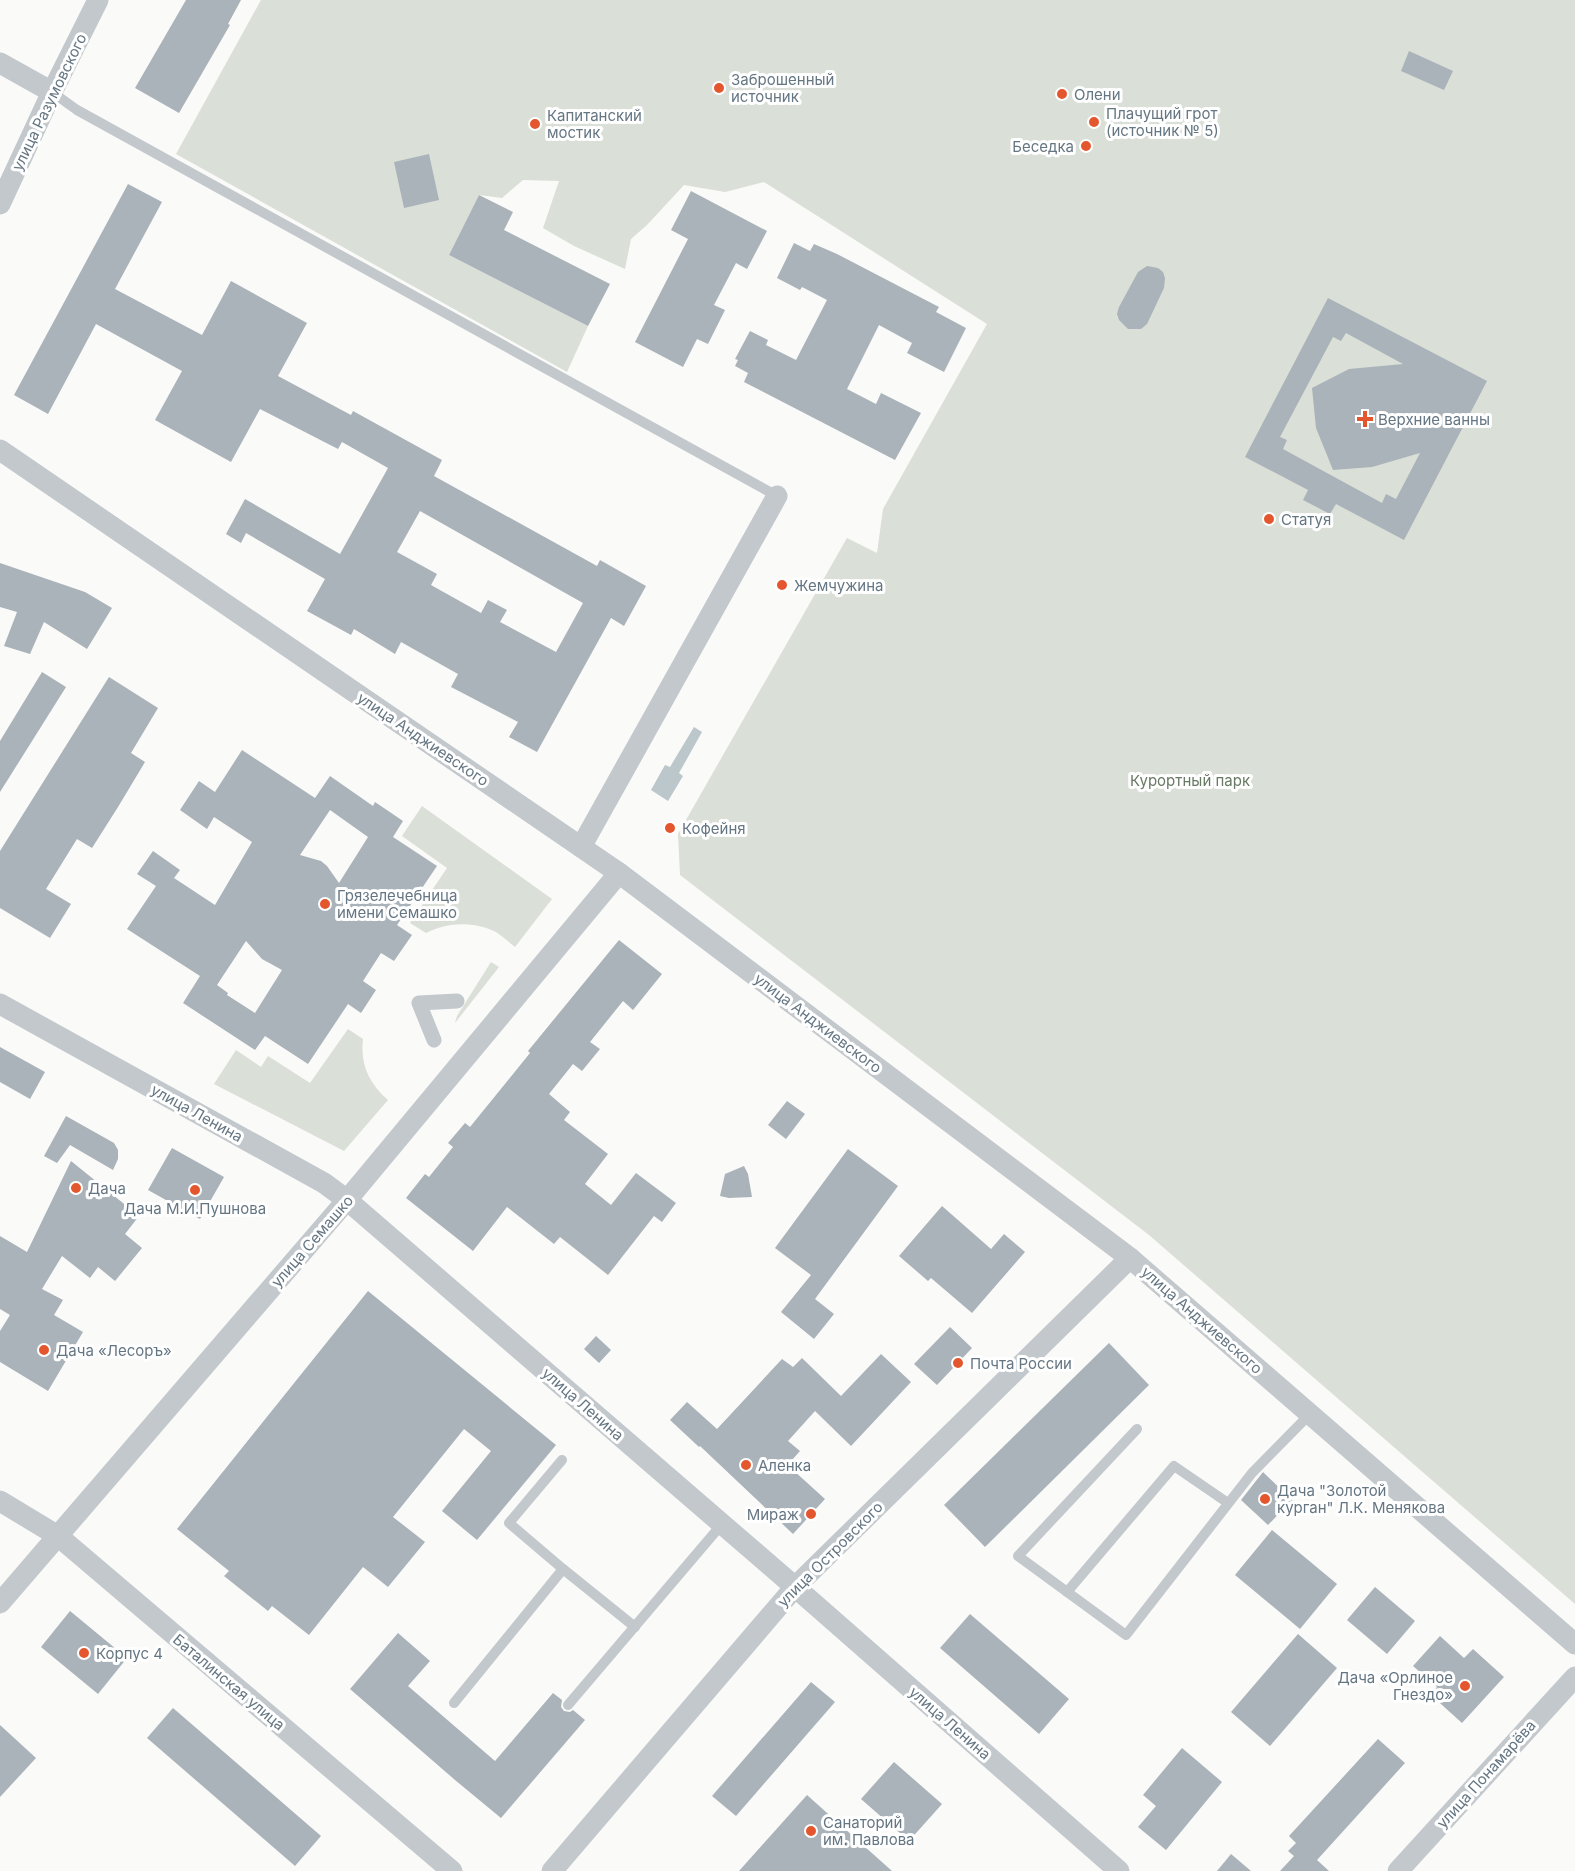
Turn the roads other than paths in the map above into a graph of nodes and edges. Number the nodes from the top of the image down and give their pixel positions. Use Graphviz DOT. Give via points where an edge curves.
graph roads {
  1 [pos="98,0"];
  2 [pos="0,63"];
  3 [pos="52,92"];
  4 [pos="0,204"];
  5 [pos="5,455"];
  6 [pos="777,496"];
  7 [pos="581,847"];
  8 [pos="619,873"];
  9 [pos="457,1001"];
  10 [pos="0,1004"];
  11 [pos="434,1040"];
  12 [pos="347,1200"];
  13 [pos="1130,1258"];
  14 [pos="1310,1414"];
  15 [pos="1137,1429"];
  16 [pos="562,1460"];
  17 [pos="0,1501"];
  18 [pos="1228,1503"];
  19 [pos="722,1524"];
  20 [pos="58,1536"];
  21 [pos="562,1569"];
  22 [pos="795,1587"];
  23 [pos="1067,1592"];
  24 [pos="0,1603"];
  25 [pos="635,1627"];
  26 [pos="1575,1644"];
  27 [pos="1575,1677"];
  28 [pos="454,1703"];
  29 [pos="568,1705"];
  30 [pos="452,1871"];
  31 [pos="552,1871"];
  32 [pos="1119,1871"];
  33 [pos="1398,1871"];
  1 -- 3 [label="street, улица Разумовского"];
  2 -- 3 [label="street"];
  3 -- 4 [label="street, улица Разумовского"];
  3 -- 6 [label="lane" via="87,116"];
  5 -- 7 [label="street, улица Анджиевского"];
  6 -- 7 [label="street"];
  7 -- 8 [label="street, улица Анджиевского"];
  8 -- 12 [label="street, улица Семашко"];
  8 -- 13 [label="street, улица Анджиевского"];
  9 -- 11 [label="street" via="419,1003"];
  10 -- 12 [label="street, улица Ленина" via="319,1180"];
  12 -- 19 [label="street, улица Ленина"];
  12 -- 20 [label="street, улица Семашко"];
  13 -- 14 [label="street, улица Анджиевского"];
  13 -- 22 [label="street, улица Островского"];
  14 -- 18 [label="lane"];
  14 -- 26 [label="street, улица Анджиевского"];
  15 -- 23 [label="lane" via="1018,1556"];
  16 -- 21 [label="lane" via="509,1523"];
  17 -- 20 [label="street, Баталинская улица"];
  18 -- 23 [label="lane" via="1174,1466"];
  18 -- 23 [label="lane" via="1125,1635"];
  19 -- 22 [label="street, улица Ленина"];
  19 -- 25 [label="lane"];
  20 -- 24 [label="street, улица Семашко"];
  20 -- 30 [label="street, Баталинская улица"];
  21 -- 25 [label="lane"];
  21 -- 28 [label="lane"];
  22 -- 31 [label="street, улица Островского"];
  22 -- 32 [label="street, улица Ленина"];
  25 -- 29 [label="lane"];
  27 -- 33 [label="street, улица Понамарёва"];
}
